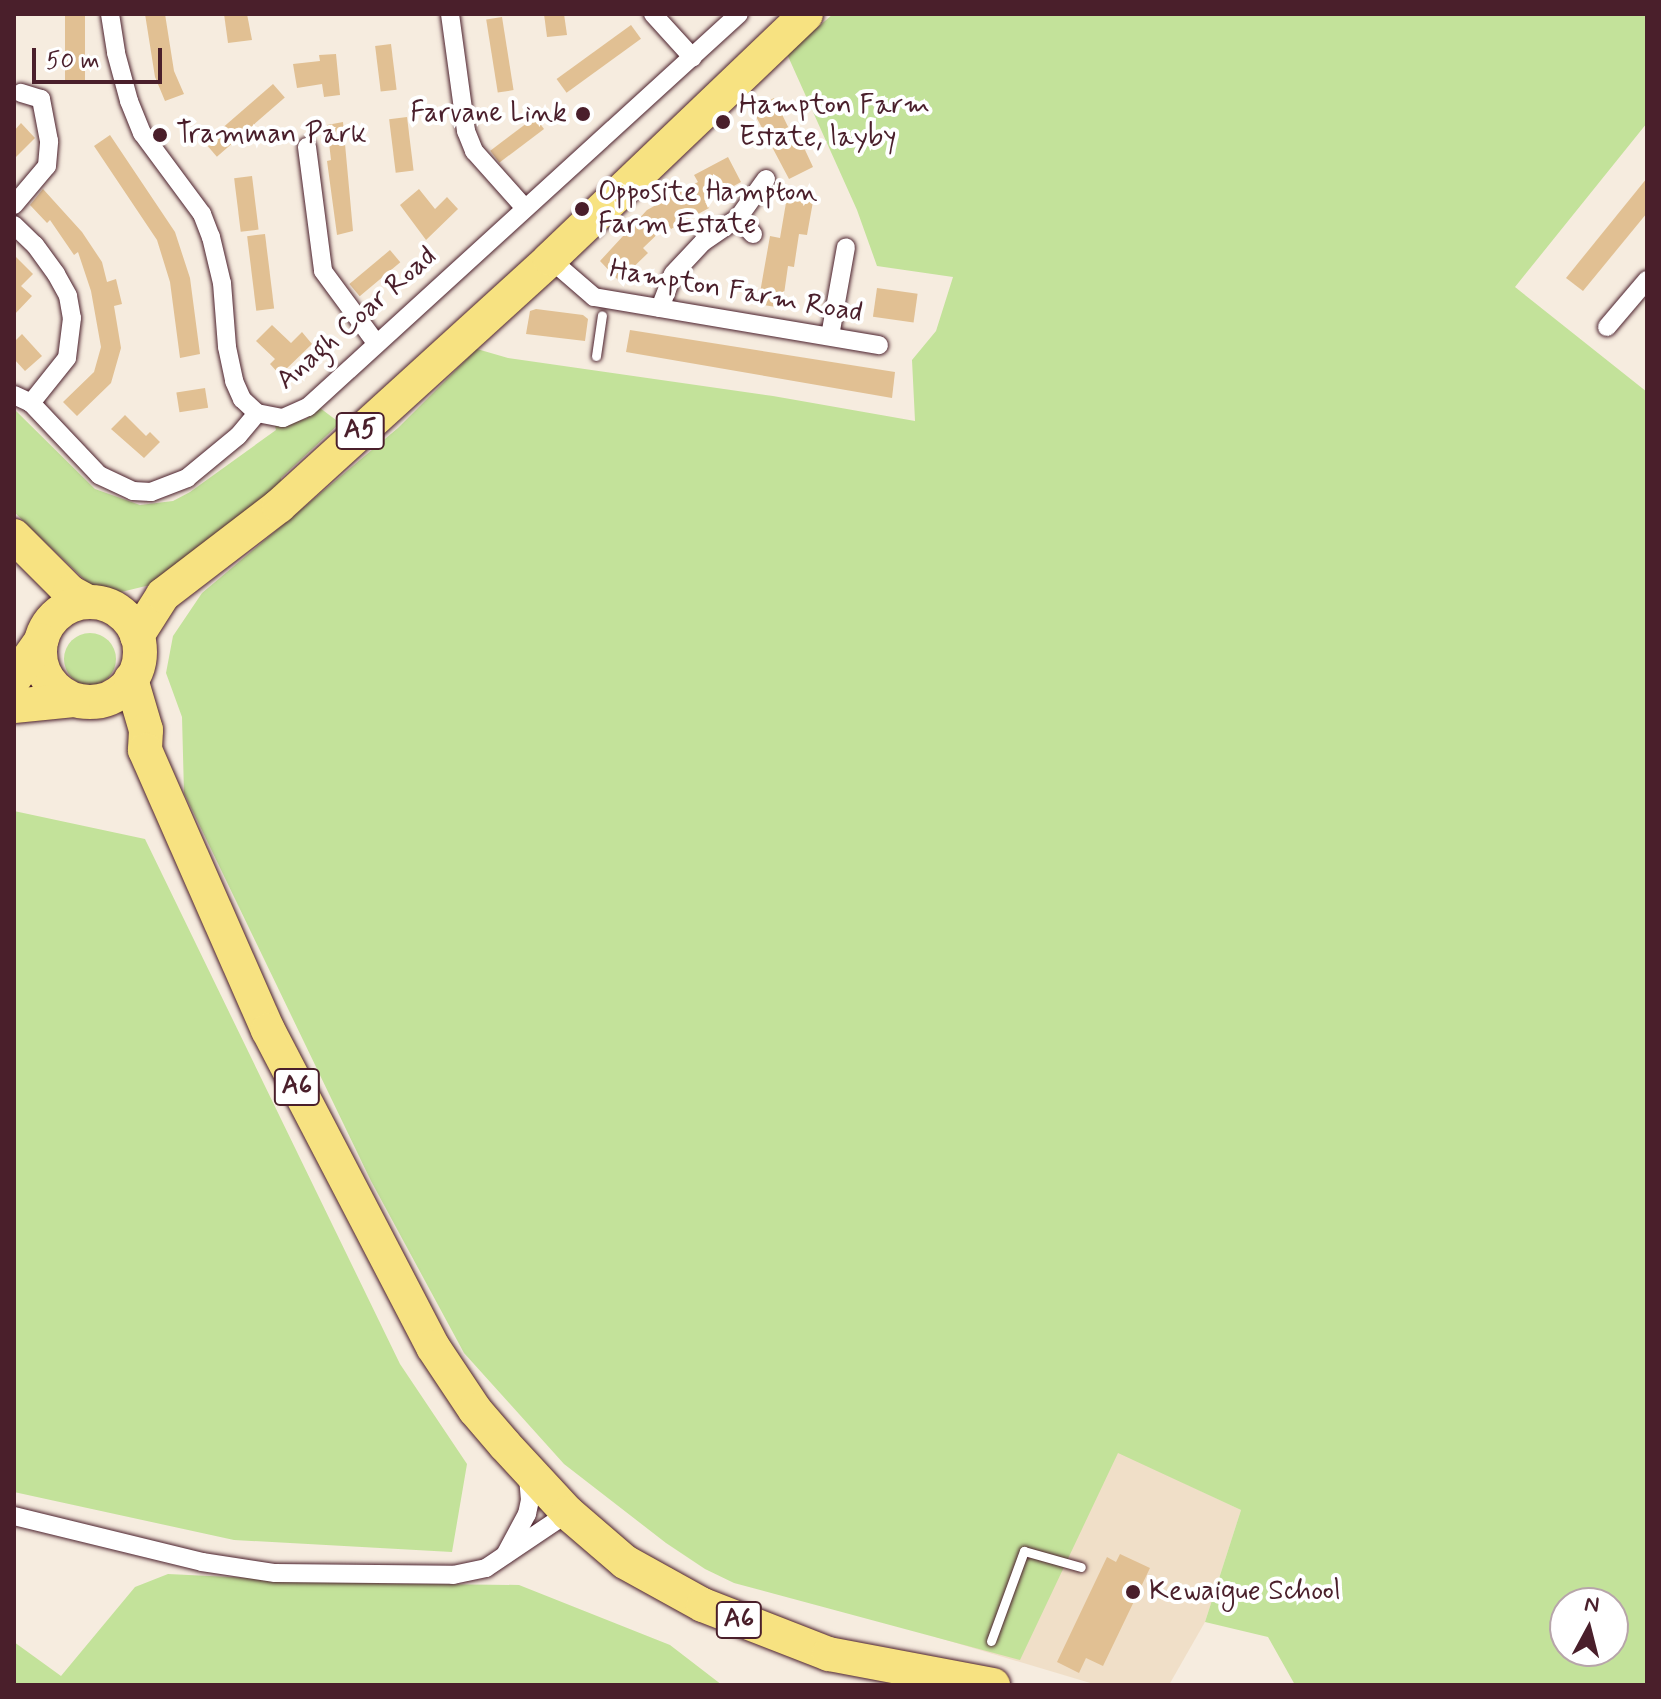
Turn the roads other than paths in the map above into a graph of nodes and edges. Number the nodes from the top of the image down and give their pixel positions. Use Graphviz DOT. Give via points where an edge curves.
graph roads {
  1 [pos="110,14"];
  2 [pos="450,14"];
  3 [pos="653,14"];
  4 [pos="739,14"];
  5 [pos="806,14"];
  6 [pos="693,58"];
  7 [pos="21,93"];
  8 [pos="302,158"];
  9 [pos="766,179"];
  10 [pos="14,205"];
  11 [pos="524,207"];
  12 [pos="738,218"];
  13 [pos="15,228"];
  14 [pos="753,234"];
  15 [pos="846,247"];
  16 [pos="550,259"];
  17 [pos="1647,280"];
  18 [pos="604,307"];
  19 [pos="660,308"];
  20 [pos="1607,327"];
  21 [pos="830,336"];
  22 [pos="376,343"];
  23 [pos="879,345"];
  24 [pos="596,356"];
  25 [pos="22,399"];
  26 [pos="257,413"];
  27 [pos="23,545"];
  28 [pos="163,595"];
  29 [pos="98,604"];
  30 [pos="45,632"];
  31 [pos="137,636"];
  32 [pos="14,679"];
  33 [pos="131,679"];
  34 [pos="81,701"];
  35 [pos="14,706"];
  36 [pos="145,750"];
  37 [pos="527,1469"];
  38 [pos="568,1513"];
  39 [pos="14,1516"];
  40 [pos="504,1558"];
  41 [pos="1081,1567"];
  42 [pos="991,1641"];
  43 [pos="993,1685"];
  1 -- 26 [label="street, Anagh Coar Road" via="125,89 142,133 202,214 211,237 234,381 242,399"];
  2 -- 11 [label="street" via="466,131 474,151"];
  3 -- 6 [label="street"];
  4 -- 6 [label="street, Anagh Coar Road"];
  5 -- 16 [label="highway, A5"];
  6 -- 11 [label="street, Anagh Coar Road"];
  7 -- 10 [label="street" via="41,99 49,141 47,166"];
  8 -- 22 [label="street" via="323,271"];
  9 -- 12 [label="street"];
  11 -- 22 [label="street, Anagh Coar Road"];
  12 -- 14 [label="street"];
  12 -- 19 [label="street" via="703,242 673,274"];
  13 -- 25 [label="street" via="56,274 72,318 67,358"];
  15 -- 21 [label="street"];
  16 -- 18 [label="street, Hampton Farm Road"];
  16 -- 28 [label="highway, A5" via="279,506"];
  17 -- 20 [label="street"];
  18 -- 19 [label="street, Hampton Farm Road"];
  18 -- 24 [label="lane"];
  19 -- 21 [label="street, Hampton Farm Road"];
  21 -- 23 [label="street, Hampton Farm Road"];
  22 -- 26 [label="street, Anagh Coar Road" via="308,407 283,418"];
  25 -- 26 [label="street" via="99,475 116,486 151,492 187,478"];
  27 -- 29 [label="highway" via="70,592"];
  27 -- 30 [label="highway" via="48,603"];
  28 -- 29 [label="highway, A5"];
  28 -- 31 [label="highway, A5"];
  29 -- 30 [label="highway" via="63,609"];
  29 -- 31 [label="highway" via="127,618"];
  30 -- 32 [label="highway"];
  30 -- 34 [label="highway" via="40,655 49,680"];
  31 -- 33 [label="highway" via="139,659"];
  33 -- 34 [label="highway" via="110,697"];
  33 -- 36 [label="highway, A6" via="146,730"];
  34 -- 35 [label="highway"];
  34 -- 36 [label="highway, A6"];
  36 -- 37 [label="highway, A6" via="268,1030 350,1192 433,1347 475,1410"];
  37 -- 38 [label="highway, A6"];
  37 -- 40 [label="street" via="527,1514"];
  38 -- 40 [label="street"];
  38 -- 43 [label="highway, A6" via="625,1562 703,1605 762,1629 829,1654"];
  39 -- 40 [label="street" via="202,1562 275,1573 453,1575"];
  41 -- 42 [label="lane" via="1024,1551"];
}
